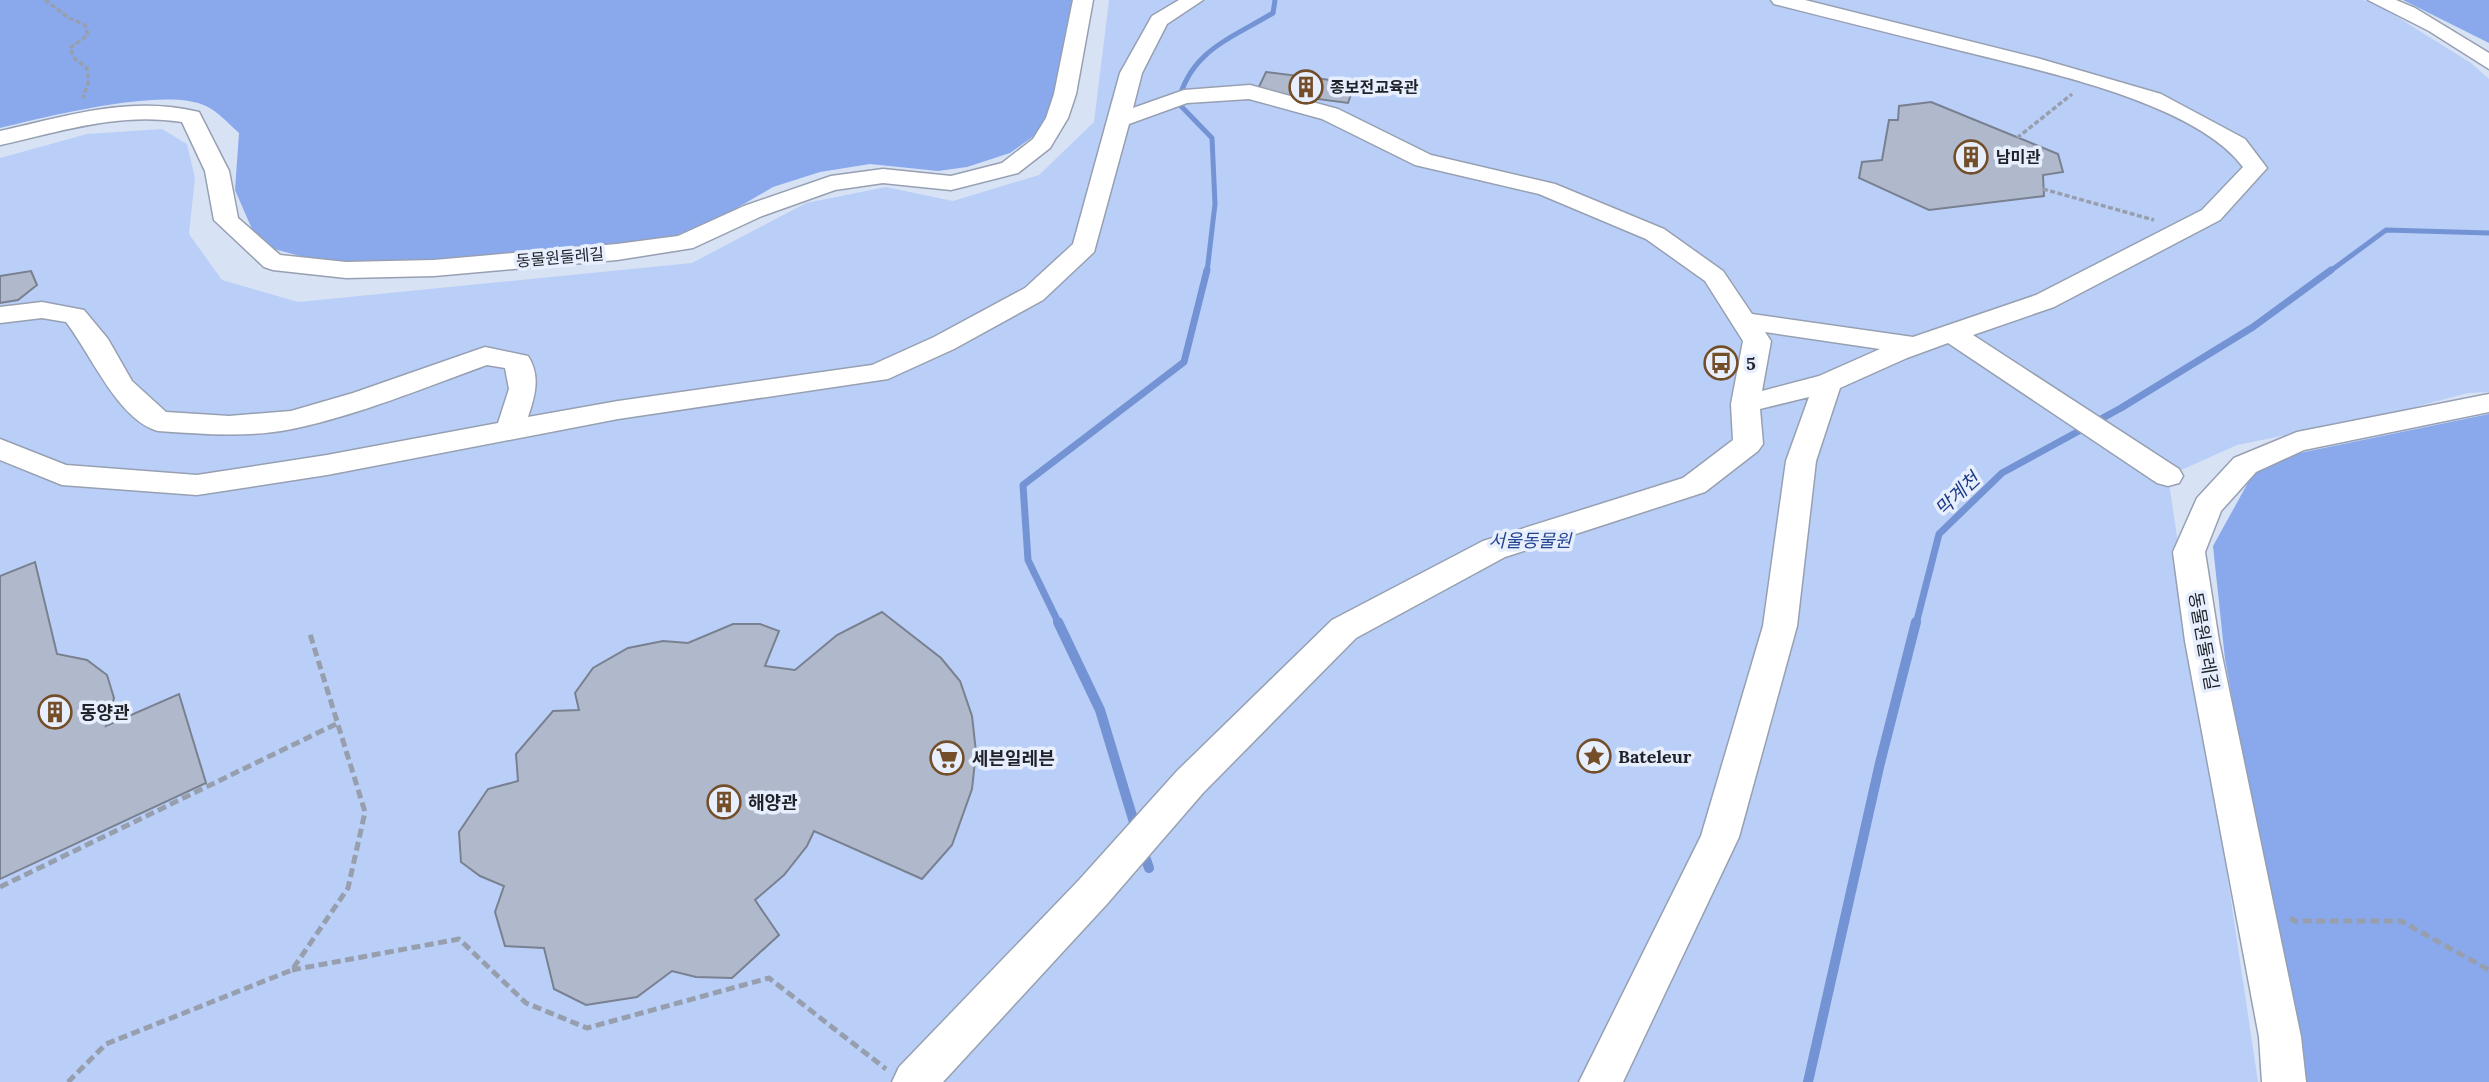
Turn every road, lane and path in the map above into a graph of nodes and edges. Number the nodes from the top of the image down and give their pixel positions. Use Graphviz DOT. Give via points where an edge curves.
graph roads {
  1 [pos="45,0"];
  2 [pos="1083,0"];
  3 [pos="1193,0"];
  4 [pos="1781,0"];
  5 [pos="2378,0"];
  6 [pos="2489,63"];
  7 [pos="2090,80"];
  8 [pos="1120,120"];
  9 [pos="68,123"];
  10 [pos="0,138"];
  11 [pos="2017,138"];
  12 [pos="2043,189"];
  13 [pos="2185,229"];
  14 [pos="0,315"];
  15 [pos="1744,321"];
  16 [pos="1951,334"];
  17 [pos="1916,346"];
  18 [pos="1828,383"];
  19 [pos="2489,403"];
  20 [pos="1745,404"];
  21 [pos="510,430"];
  22 [pos="0,449"];
  23 [pos="2168,476"];
  24 [pos="310,634"];
  25 [pos="338,723"];
  26 [pos="0,887"];
  27 [pos="2252,892"];
  28 [pos="2489,970"];
  29 [pos="292,971"];
  30 [pos="903,1078"];
  31 [pos="68,1082"];
  32 [pos="1601,1082"];
  33 [pos="2284,1082"];
  1 -- 9 [label="path" via="85,24 88,35 70,48 87,68 89,80 87,93"];
  2 -- 9 [label="street, 동물원둘레길" via="1057,118 1042,144 1010,168 951,183 883,176 831,183 684,243 617,252 434,268 346,270 273,262 226,220 217,171 191,117 147,110"];
  3 -- 8 [label="street" via="1158,20 1131,73"];
  4 -- 7 [label="street"];
  5 -- 6 [label="street" via="2421,18"];
  7 -- 11 [label="path"];
  7 -- 13 [label="street" via="2153,99 2210,127 2237,144 2255,168 2211,215"];
  8 -- 15 [label="street" via="1175,100 1251,92 1330,114 1423,160 1547,189 1655,234 1714,276"];
  8 -- 21 [label="street" via="1085,247 1034,294 944,344 878,373"];
  9 -- 10 [label="street, 동물원둘레길"];
  12 -- 13 [label="path"];
  13 -- 16 [label="street" via="2045,301"];
  14 -- 21 [label="street" via="42,310 75,316 121,386 158,421 229,426 291,420 363,400 485,356 518,362 523,389"];
  15 -- 17 [label="street"];
  15 -- 20 [label="street" via="1757,341"];
  16 -- 17 [label="street"];
  16 -- 23 [label="street"];
  17 -- 18 [label="street"];
  18 -- 20 [label="street"];
  18 -- 32 [label="street" via="1801,461 1780,626 1720,837"];
  19 -- 27 [label="street, 동물원둘레길" via="2297,442 2245,465 2208,506 2189,552"];
  20 -- 30 [label="street" via="1748,444 1694,485 1494,549 1344,629 1153,822 1094,892"];
  21 -- 22 [label="street" via="197,485 62,475"];
  24 -- 25 [label="path"];
  25 -- 26 [label="path"];
  25 -- 29 [label="path" via="365,812 348,888"];
  27 -- 28 [label="path" via="2295,921 2401,921"];
  27 -- 33 [label="street, 동물원둘레길" via="2280,1037"];
  29 -- 30 [label="path" via="459,939 526,1003 587,1028 769,978"];
  29 -- 31 [label="path" via="106,1044"];
}
